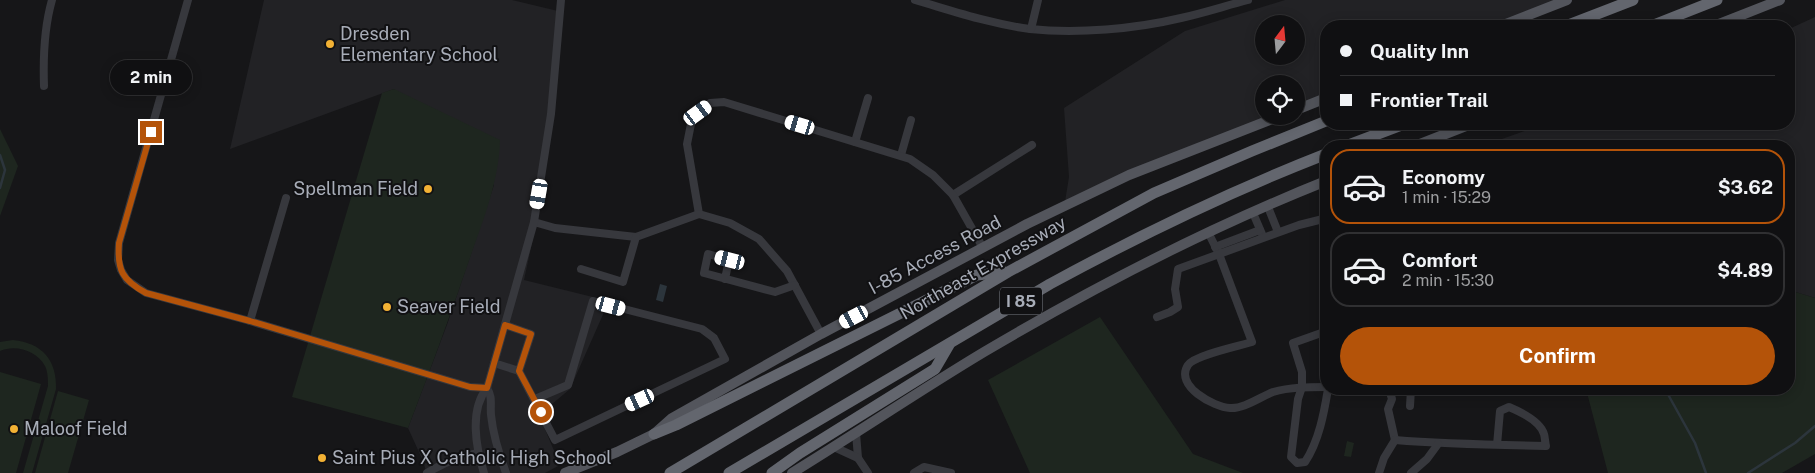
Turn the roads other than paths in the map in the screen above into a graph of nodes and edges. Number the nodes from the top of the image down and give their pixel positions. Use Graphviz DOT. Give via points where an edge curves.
graph roads {
  1 [pos="52,0"];
  2 [pos="188,0"];
  3 [pos="561,0"];
  4 [pos="915,0"];
  5 [pos="1038,0"];
  6 [pos="1248,0"];
  7 [pos="1567,0"];
  8 [pos="1633,0"];
  9 [pos="1717,0"];
  10 [pos="1780,0"];
  11 [pos="1516,20"];
  12 [pos="1581,20"];
  13 [pos="1666,20"];
  14 [pos="1729,20"];
  15 [pos="1030,29"];
  16 [pos="44,86"];
  17 [pos="868,98"];
  18 [pos="1320,100"];
  19 [pos="1305,106"];
  20 [pos="911,120"];
  21 [pos="1320,124"];
  22 [pos="1257,125"];
  23 [pos="1388,130"];
  24 [pos="1456,130"];
  25 [pos="1362,140"];
  26 [pos="1430,140"];
  27 [pos="855,142"];
  28 [pos="1032,145"];
  29 [pos="901,155"];
  30 [pos="1320,156"];
  31 [pos="1320,185"];
  32 [pos="953,195"];
  33 [pos="286,198"];
  34 [pos="1268,207"];
  35 [pos="1254,213"];
  36 [pos="699,214"];
  37 [pos="1320,220"];
  38 [pos="534,222"];
  39 [pos="1208,232"];
  40 [pos="1278,232"];
  41 [pos="1262,234"];
  42 [pos="636,237"];
  43 [pos="983,248"];
  44 [pos="1217,251"];
  45 [pos="581,269"];
  46 [pos="1008,272"];
  47 [pos="725,279"];
  48 [pos="795,285"];
  49 [pos="1157,317"];
  50 [pos="250,321"];
  51 [pos="505,325"];
  52 [pos="1320,333"];
  53 [pos="821,334"];
  54 [pos="950,343"];
  55 [pos="494,363"];
  56 [pos="519,371"];
  57 [pos="1302,387"];
  58 [pos="487,388"];
  59 [pos="1320,388"];
  60 [pos="1326,395"];
  61 [pos="1391,395"];
  62 [pos="1411,395"];
  63 [pos="535,399"];
  64 [pos="1410,406"];
  65 [pos="856,433"];
  66 [pos="654,434"];
  67 [pos="1394,440"];
  68 [pos="1438,444"];
  69 [pos="1497,445"];
  70 [pos="834,448"];
  71 [pos="478,453"];
  72 [pos="858,458"];
  73 [pos="866,470"];
  74 [pos="427,473"];
  75 [pos="484,473"];
  76 [pos="506,473"];
  77 [pos="567,473"];
  78 [pos="670,473"];
  79 [pos="729,473"];
  80 [pos="772,473"];
  81 [pos="792,473"];
  82 [pos="856,473"];
  83 [pos="914,473"];
  84 [pos="951,473"];
  85 [pos="1379,473"];
  86 [pos="1411,473"];
  1 -- 16 [label="street" via="43,57"];
  2 -- 50 [label="street" via="119,243 118,260 127,280 146,293"];
  3 -- 38 [label="street" via="551,114"];
  4 -- 15 [label="street"];
  5 -- 15 [label="street"];
  6 -- 15 [label="street" via="1180,18 1116,28"];
  7 -- 11 [label="main road"];
  8 -- 12 [label="highway"];
  9 -- 13 [label="highway"];
  10 -- 14 [label="main road"];
  17 -- 27 [label="street"];
  18 -- 19 [label="main road"];
  20 -- 29 [label="street"];
  21 -- 46 [label="highway, Northeast Expressway / I 85" via="1154,193"];
  22 -- 43 [label="main road, I-85 Access Road" via="1130,175"];
  23 -- 25 [label="highway"];
  24 -- 26 [label="main road"];
  27 -- 29 [label="street"];
  27 -- 36 [label="street" via="724,102 710,104 698,113 691,124 687,144"];
  28 -- 32 [label="street"];
  29 -- 32 [label="street" via="920,166"];
  30 -- 54 [label="highway, I 85" via="1258,180 1137,237"];
  31 -- 34 [label="main road"];
  32 -- 43 [label="street"];
  33 -- 50 [label="street"];
  34 -- 35 [label="main road"];
  34 -- 40 [label="street"];
  35 -- 39 [label="main road"];
  35 -- 41 [label="street"];
  36 -- 42 [label="street"];
  36 -- 48 [label="street" via="730,223 759,239"];
  37 -- 40 [label="street"];
  38 -- 42 [label="street" via="555,228"];
  38 -- 51 [label="street"];
  39 -- 44 [label="street"];
  39 -- 65 [label="main road" via="1113,280 986,351"];
  40 -- 41 [label="street"];
  41 -- 44 [label="street"];
  42 -- 45 [label="street" via="624,282"];
  43 -- 53 [label="main road, I-85 Access Road"];
  44 -- 49 [label="street" via="1178,270 1175,289 1178,307"];
  44 -- 57 [label="street" via="1252,342 1194,360 1188,365 1186,374 1189,386 1200,397 1230,408 1274,392"];
  46 -- 66 [label="highway" via="977,275"];
  46 -- 78 [label="highway, Northeast Expressway / I 85"];
  47 -- 48 [label="street" via="776,292"];
  48 -- 53 [label="street"];
  50 -- 58 [label="street" via="470,387"];
  51 -- 55 [label="street"];
  51 -- 56 [label="street" via="531,334"];
  52 -- 57 [label="street" via="1293,343 1302,372"];
  53 -- 66 [label="main road, I-85 Access Road" via="672,418"];
  54 -- 79 [label="highway, I 85"];
  54 -- 80 [label="highway" via="935,369"];
  55 -- 56 [label="street"];
  55 -- 58 [label="street"];
  56 -- 63 [label="street"];
  57 -- 59 [label="street"];
  57 -- 60 [label="street" via="1291,457 1297,463 1306,462 1311,453"];
  58 -- 71 [label="street" via="476,412"];
  58 -- 76 [label="street" via="492,396 495,439"];
  61 -- 67 [label="street" via="1388,409"];
  62 -- 64 [label="street"];
  63 -- 63 [label="street" via="555,440 726,359 714,338 702,329 593,301 568,385"];
  65 -- 70 [label="main road"];
  65 -- 72 [label="street"];
  66 -- 77 [label="main road, I-85 Access Road"];
  67 -- 68 [label="street"];
  67 -- 85 [label="street"];
  68 -- 69 [label="street"];
  68 -- 86 [label="street"];
  69 -- 69 [label="street" via="1500,411 1509,407 1536,423 1544,432 1546,446"];
  70 -- 72 [label="street"];
  70 -- 81 [label="main road"];
  71 -- 74 [label="street" via="464,455"];
  71 -- 75 [label="street"];
  72 -- 73 [label="street"];
  73 -- 82 [label="street"];
  83 -- 84 [label="street" via="924,467"];
}
